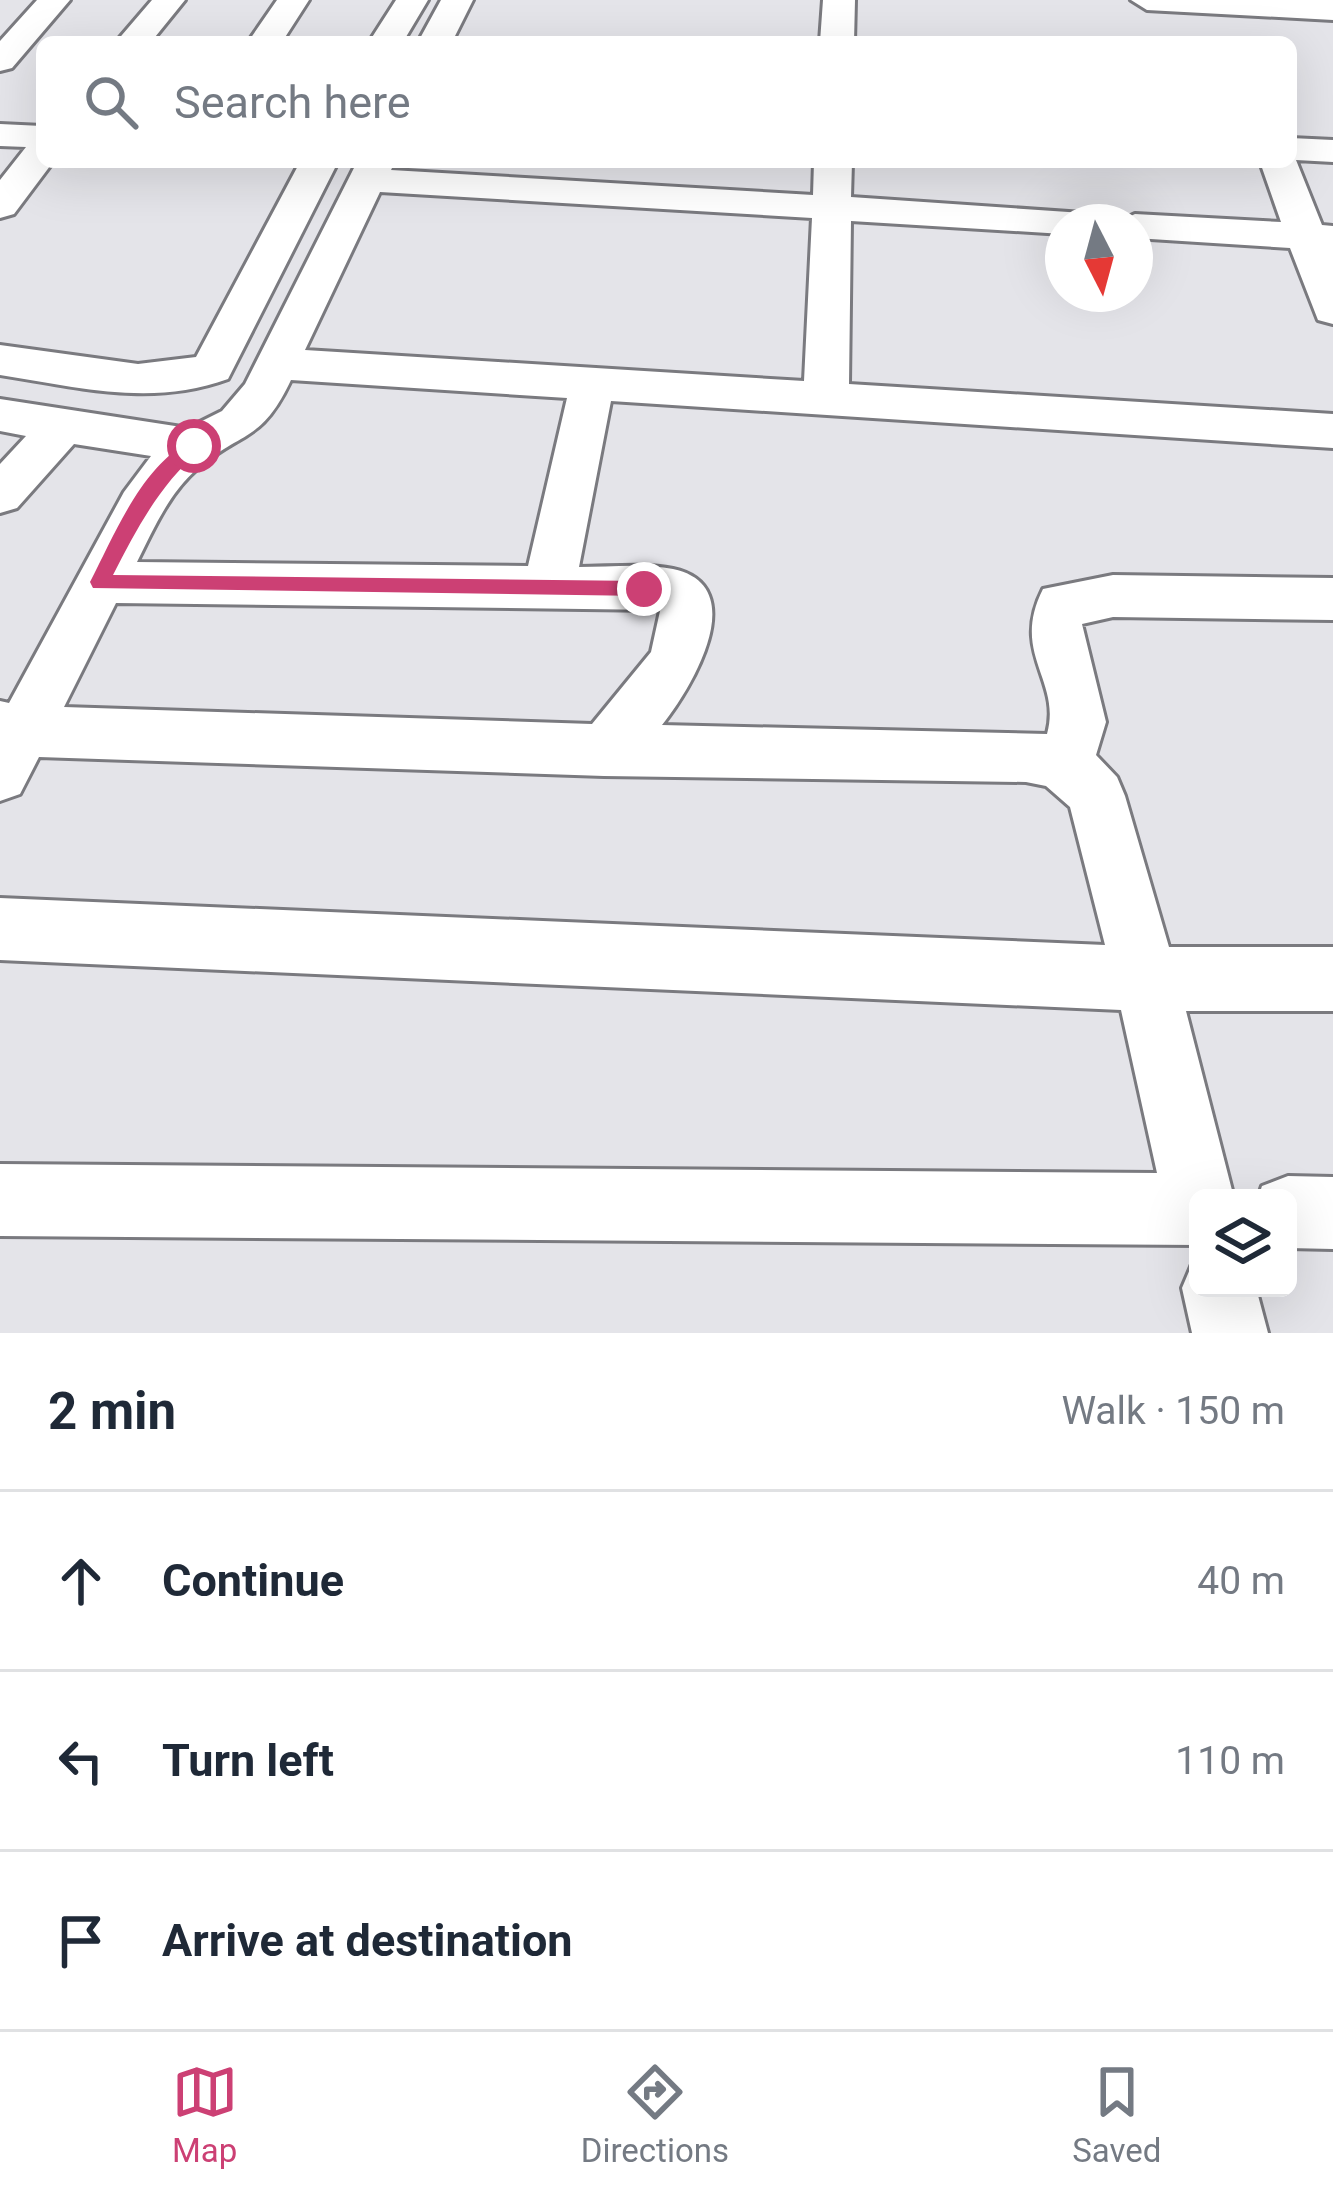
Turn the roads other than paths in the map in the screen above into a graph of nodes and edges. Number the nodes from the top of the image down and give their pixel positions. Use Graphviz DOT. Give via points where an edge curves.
graph roads {
  1 [pos="54,0"];
  2 [pos="169,0"];
  3 [pos="293,0"];
  4 [pos="412,0"];
  5 [pos="457,0"];
  6 [pos="838,0"];
  7 [pos="1147,0"];
  8 [pos="1221,2"];
  9 [pos="1333,10"];
  10 [pos="138,36"];
  11 [pos="269,36"];
  12 [pos="390,36"];
  13 [pos="438,36"];
  14 [pos="837,36"];
  15 [pos="1233,36"];
  16 [pos="0,61"];
  17 [pos="36,63"];
  18 [pos="0,135"];
  19 [pos="36,137"];
  20 [pos="1297,149"];
  21 [pos="1333,152"];
  22 [pos="36,159"];
  23 [pos="316,168"];
  24 [pos="833,168"];
  25 [pos="1282,168"];
  26 [pos="372,171"];
  27 [pos="0,206"];
  28 [pos="832,208"];
  29 [pos="1045,221"];
  30 [pos="1153,227"];
  31 [pos="1320,237"];
  32 [pos="1333,310"];
  33 [pos="0,360"];
  34 [pos="278,364"];
  35 [pos="592,384"];
  36 [pos="826,399"];
  37 [pos="0,415"];
  38 [pos="62,427"];
  39 [pos="1333,431"];
  40 [pos="194,446"];
  41 [pos="0,495"];
  42 [pos="99,582"];
  43 [pos="549,586"];
  44 [pos="1333,599"];
  45 [pos="7,744"];
  46 [pos="604,750"];
  47 [pos="1061,762"];
  48 [pos="0,929"];
  49 [pos="1146,979"];
  50 [pos="1333,980"];
  51 [pos="1196,1189"];
  52 [pos="0,1201"];
  53 [pos="1189,1209"];
  54 [pos="1297,1212"];
  55 [pos="1333,1213"];
  56 [pos="1222,1297"];
  57 [pos="1230,1333"];
  1 -- 16 [label="street"];
  2 -- 10 [label="street"];
  3 -- 11 [label="street"];
  4 -- 12 [label="street"];
  5 -- 13 [label="street"];
  6 -- 14 [label="street"];
  7 -- 8 [label="street"];
  8 -- 9 [label="street"];
  8 -- 15 [label="street"];
  16 -- 17 [label="street"];
  18 -- 19 [label="street"];
  20 -- 21 [label="street"];
  22 -- 27 [label="street"];
  23 -- 33 [label="street" via="212,368 164,380"];
  24 -- 28 [label="street"];
  25 -- 31 [label="street"];
  26 -- 28 [label="street"];
  26 -- 34 [label="street"];
  28 -- 29 [label="street"];
  28 -- 36 [label="street"];
  30 -- 31 [label="street"];
  31 -- 32 [label="street"];
  34 -- 35 [label="street"];
  34 -- 40 [label="street" via="244,422"];
  35 -- 36 [label="street"];
  35 -- 43 [label="street"];
  36 -- 39 [label="street"];
  37 -- 38 [label="street"];
  38 -- 40 [label="street"];
  38 -- 41 [label="street"];
  40 -- 42 [label="street" via="165,470"];
  42 -- 43 [label="street"];
  42 -- 45 [label="street"];
  43 -- 46 [label="street" via="671,589 687,603 667,673"];
  44 -- 47 [label="street" via="1113,596 1061,604 1056,634 1080,727 1078,744"];
  45 -- 46 [label="street"];
  46 -- 47 [label="street"];
  47 -- 49 [label="street" via="1096,796"];
  48 -- 49 [label="street"];
  49 -- 50 [label="street"];
  49 -- 51 [label="street"];
  52 -- 53 [label="street"];
  54 -- 55 [label="street"];
  56 -- 57 [label="street"];
}
